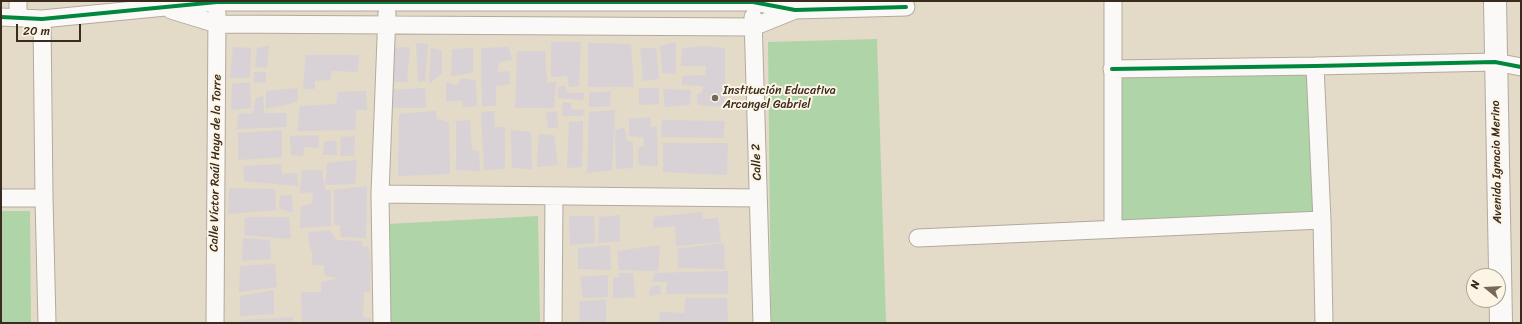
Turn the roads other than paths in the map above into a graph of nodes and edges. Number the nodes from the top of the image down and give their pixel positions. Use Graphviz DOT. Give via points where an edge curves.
graph roads {
  1 [pos="387,1"];
  2 [pos="1113,1"];
  3 [pos="1495,1"];
  4 [pos="217,2"];
  5 [pos="535,2"];
  6 [pos="752,2"];
  7 [pos="906,7"];
  8 [pos="161,8"];
  9 [pos="18,9"];
  10 [pos="795,10"];
  11 [pos="1,17"];
  12 [pos="42,19"];
  13 [pos="217,24"];
  14 [pos="386,25"];
  15 [pos="534,25"];
  16 [pos="754,27"];
  17 [pos="1495,62"];
  18 [pos="1315,66"];
  19 [pos="1521,67"];
  20 [pos="1112,68"];
  21 [pos="380,194"];
  22 [pos="554,196"];
  23 [pos="1,198"];
  24 [pos="44,198"];
  25 [pos="758,198"];
  26 [pos="1322,220"];
  27 [pos="1113,229"];
  28 [pos="918,238"];
  29 [pos="47,323"];
  30 [pos="215,323"];
  31 [pos="382,323"];
  32 [pos="554,323"];
  33 [pos="762,323"];
  34 [pos="1324,323"];
  35 [pos="1501,323"];
  1 -- 4 [label="street"];
  1 -- 5 [label="street"];
  1 -- 14 [label="street"];
  2 -- 20 [label="street"];
  3 -- 17 [label="street, Avenida Ignacio Merino"];
  4 -- 8 [label="street"];
  4 -- 13 [label="street, Calle Víctor Raúl Haya de la Torre"];
  5 -- 6 [label="street"];
  5 -- 15 [label="street"];
  6 -- 10 [label="street"];
  6 -- 16 [label="street, Calle 2"];
  7 -- 10 [label="street"];
  8 -- 12 [label="street"];
  8 -- 13 [label="street"];
  9 -- 11 [label="street"];
  9 -- 12 [label="street"];
  10 -- 16 [label="street"];
  12 -- 24 [label="street"];
  13 -- 14 [label="street"];
  13 -- 30 [label="street, Calle Víctor Raúl Haya de la Torre"];
  14 -- 15 [label="street"];
  14 -- 21 [label="street"];
  15 -- 16 [label="street"];
  16 -- 25 [label="street, Calle 2"];
  17 -- 18 [label="street"];
  17 -- 19 [label="street"];
  17 -- 35 [label="street, Avenida Ignacio Merino"];
  18 -- 20 [label="street"];
  18 -- 26 [label="street"];
  20 -- 27 [label="street"];
  21 -- 22 [label="street"];
  21 -- 31 [label="street"];
  22 -- 25 [label="street"];
  22 -- 32 [label="street"];
  23 -- 24 [label="street"];
  24 -- 29 [label="street"];
  25 -- 33 [label="street, Calle 2"];
  26 -- 27 [label="street"];
  26 -- 34 [label="street"];
  27 -- 28 [label="street"];
}
